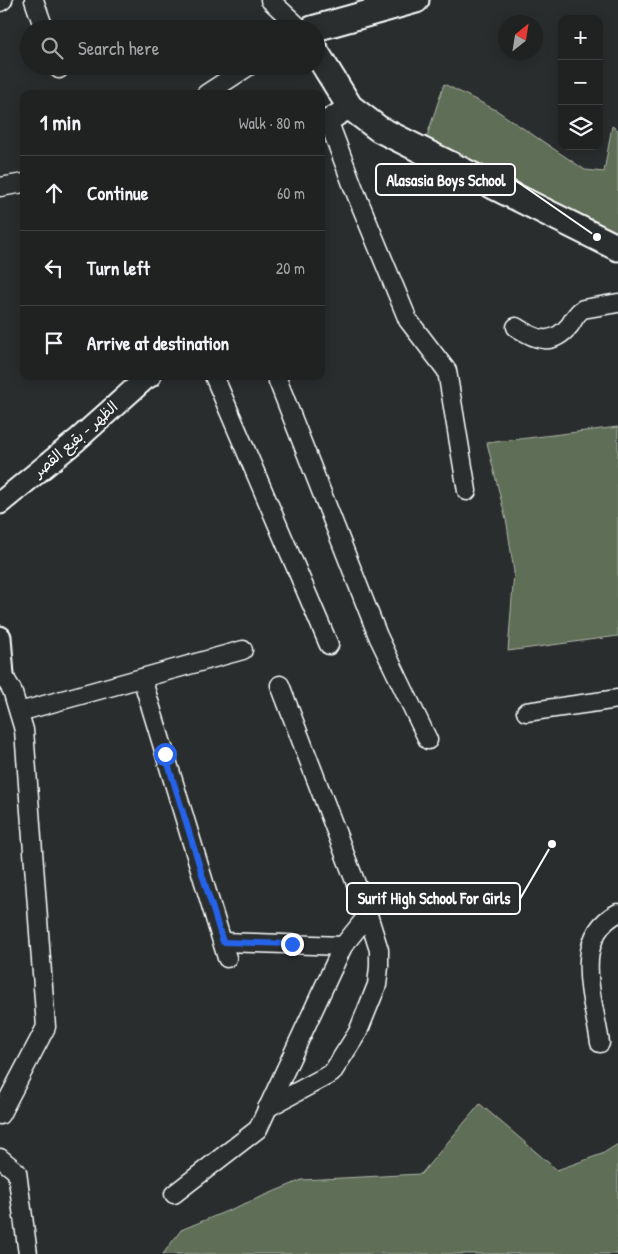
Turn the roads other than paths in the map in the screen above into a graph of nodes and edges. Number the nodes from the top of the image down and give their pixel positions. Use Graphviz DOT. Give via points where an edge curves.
graph roads {
  1 [pos="34,0"];
  2 [pos="270,0"];
  3 [pos="416,0"];
  4 [pos="41,20"];
  5 [pos="291,20"];
  6 [pos="325,25"];
  7 [pos="325,67"];
  8 [pos="235,75"];
  9 [pos="212,90"];
  10 [pos="350,107"];
  11 [pos="325,122"];
  12 [pos="20,184"];
  13 [pos="0,187"];
  14 [pos="618,248"];
  15 [pos="618,303"];
  16 [pos="516,328"];
  17 [pos="144,380"];
  18 [pos="216,380"];
  19 [pos="278,380"];
  20 [pos="467,491"];
  21 [pos="0,503"];
  22 [pos="0,637"];
  23 [pos="329,645"];
  24 [pos="243,650"];
  25 [pos="2,675"];
  26 [pos="142,678"];
  27 [pos="280,685"];
  28 [pos="618,699"];
  29 [pos="19,712"];
  30 [pos="526,712"];
  31 [pos="428,740"];
  32 [pos="618,913"];
  33 [pos="368,915"];
  34 [pos="343,946"];
  35 [pos="600,1043"];
  36 [pos="267,1108"];
  37 [pos="0,1116"];
  38 [pos="0,1158"];
  39 [pos="174,1194"];
  40 [pos="28,1254"];
  1 -- 4 [label="street"];
  2 -- 5 [label="street"];
  3 -- 6 [label="main road"];
  7 -- 10 [label="main road"];
  8 -- 9 [label="street"];
  10 -- 11 [label="street"];
  10 -- 14 [label="main road" via="379,129"];
  11 -- 20 [label="street" via="408,320 447,371"];
  12 -- 13 [label="street"];
  15 -- 16 [label="street" via="582,309 565,330 548,339 535,339"];
  17 -- 21 [label="street, الظهر - بقيع القصر"];
  18 -- 23 [label="street"];
  19 -- 31 [label="street" via="378,636"];
  22 -- 25 [label="street"];
  24 -- 26 [label="street"];
  25 -- 29 [label="street" via="12,690"];
  26 -- 29 [label="street"];
  26 -- 34 [label="street" via="225,950"];
  27 -- 33 [label="street"];
  28 -- 30 [label="street"];
  29 -- 37 [label="street" via="24,730 46,1027"];
  32 -- 35 [label="street" via="599,928 589,949 588,964"];
  33 -- 34 [label="street"];
  33 -- 36 [label="street" via="379,950 379,966 377,986 358,1032 332,1073"];
  34 -- 36 [label="street"];
  36 -- 39 [label="street" via="258,1129"];
  38 -- 40 [label="street" via="17,1172"];
}
